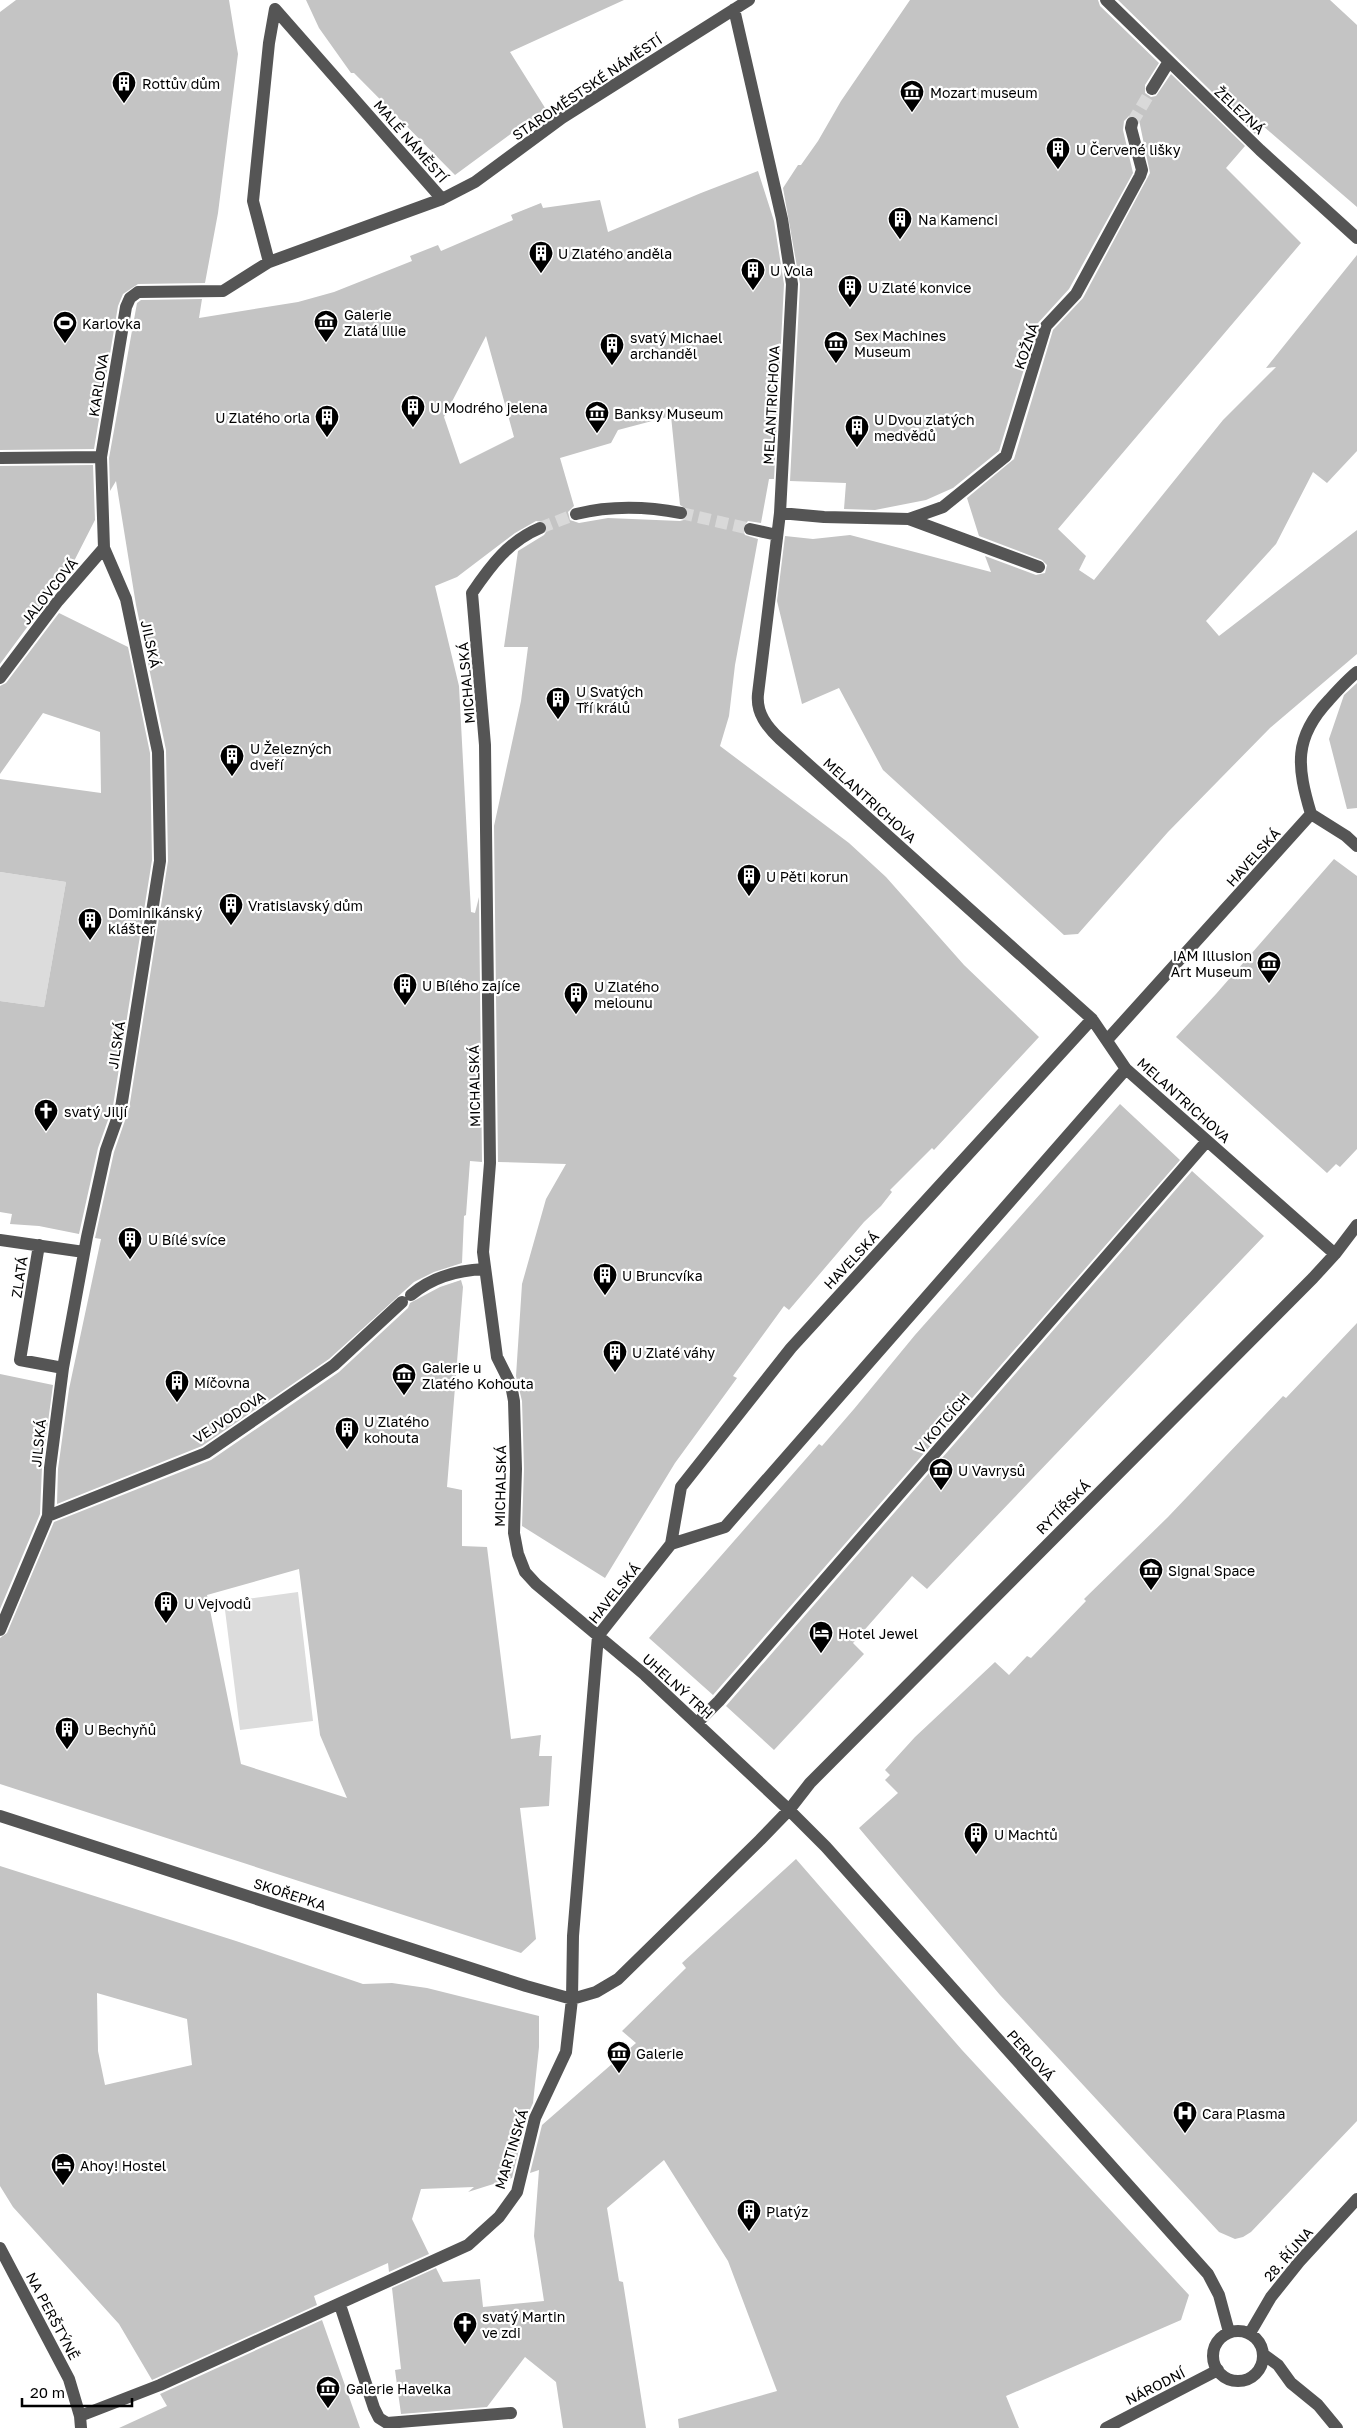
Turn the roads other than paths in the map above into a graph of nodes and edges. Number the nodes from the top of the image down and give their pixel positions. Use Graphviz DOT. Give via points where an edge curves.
graph roads {
  1 [pos="748,0"];
  2 [pos="1106,0"];
  3 [pos="274,4"];
  4 [pos="734,9"];
  5 [pos="1168,63"];
  6 [pos="1152,89"];
  7 [pos="1132,123"];
  8 [pos="442,199"];
  9 [pos="1357,238"];
  10 [pos="269,262"];
  11 [pos="207,293"];
  12 [pos="101,457"];
  13 [pos="0,458"];
  14 [pos="681,513"];
  15 [pos="780,513"];
  16 [pos="576,514"];
  17 [pos="909,519"];
  18 [pos="540,528"];
  19 [pos="750,530"];
  20 [pos="777,535"];
  21 [pos="104,548"];
  22 [pos="1039,567"];
  23 [pos="1357,672"];
  24 [pos="0,678"];
  25 [pos="1312,814"];
  26 [pos="1357,846"];
  27 [pos="1092,1020"];
  28 [pos="1107,1040"];
  29 [pos="1126,1069"];
  30 [pos="1207,1141"];
  31 [pos="1357,1225"];
  32 [pos="0,1240"];
  33 [pos="39,1245"];
  34 [pos="84,1252"];
  35 [pos="1335,1254"];
  36 [pos="485,1269"];
  37 [pos="63,1368"];
  38 [pos="48,1516"];
  39 [pos="671,1544"];
  40 [pos="0,1630"];
  41 [pos="598,1636"];
  42 [pos="698,1722"];
  43 [pos="789,1810"];
  44 [pos="0,1816"];
  45 [pos="572,1999"];
  46 [pos="1357,2199"];
  47 [pos="0,2248"];
  48 [pos="340,2305"];
  49 [pos="1229,2332"];
  50 [pos="1250,2334"];
  51 [pos="1263,2354"];
  52 [pos="1218,2370"];
  53 [pos="511,2413"];
  54 [pos="81,2422"];
  55 [pos="1106,2428"];
  56 [pos="1337,2428"];
  1 -- 4 [label="street, STAROMĚSTSKÉ NÁMĚSTÍ"];
  2 -- 5 [label="street, ŽELEZNÁ"];
  3 -- 8 [label="street, MALÉ NÁMĚSTÍ"];
  3 -- 10 [label="street, MALÉ NÁMĚSTÍ" via="253,201"];
  4 -- 8 [label="street, STAROMĚSTSKÉ NÁMĚSTÍ" via="562,118 476,182"];
  4 -- 15 [label="street, MELANTRICHOVA" via="779,206 792,284"];
  5 -- 6 [label="street"];
  5 -- 9 [label="street, ŽELEZNÁ"];
  7 -- 17 [label="street, KOŽNÁ" via="1142,170 1140,176 1076,294 1046,326 1006,456 943,507"];
  8 -- 10 [label="street, MALÉ NÁMĚSTÍ"];
  10 -- 11 [label="street, MALÉ NÁMĚSTÍ" via="223,291"];
  11 -- 12 [label="street, KARLOVA" via="148,291 138,292 130,298"];
  12 -- 13 [label="street"];
  12 -- 21 [label="street, JILSKÁ"];
  14 -- 16 [label="street" via="638,506"];
  15 -- 17 [label="street, KOŽNÁ"];
  15 -- 20 [label="street, MELANTRICHOVA"];
  17 -- 22 [label="street, KOŽNÁ"];
  18 -- 36 [label="street, MICHALSKÁ" via="525,534 500,554 472,593 485,730 490,1153 483,1252"];
  19 -- 20 [label="street"];
  20 -- 27 [label="street, MELANTRICHOVA" via="758,694 763,719 780,740"];
  21 -- 24 [label="street, JALOVCOVÁ" via="58,601"];
  21 -- 34 [label="street, JILSKÁ" via="126,600 158,752 160,861 121,1108 106,1150"];
  23 -- 25 [label="street" via="1319,710 1303,738 1301,773"];
  25 -- 26 [label="street"];
  25 -- 28 [label="street, HAVELSKÁ"];
  27 -- 28 [label="street, MELANTRICHOVA"];
  27 -- 39 [label="street, HAVELSKÁ" via="785,1356 681,1487"];
  28 -- 29 [label="street, MELANTRICHOVA"];
  29 -- 30 [label="street, MELANTRICHOVA"];
  29 -- 39 [label="street" via="725,1527"];
  30 -- 35 [label="street, MELANTRICHOVA"];
  30 -- 42 [label="street, V KOTCÍCH"];
  31 -- 35 [label="street, RYTÍŘSKÁ"];
  32 -- 33 [label="street, ZLATÁ"];
  33 -- 34 [label="street, ZLATÁ"];
  33 -- 37 [label="street, ZLATÁ" via="20,1360"];
  34 -- 37 [label="street, JILSKÁ"];
  35 -- 43 [label="street, RYTÍŘSKÁ" via="810,1783"];
  36 -- 38 [label="street, VEJVODOVA" via="461,1270 422,1285 334,1364 206,1453"];
  36 -- 41 [label="street, MICHALSKÁ" via="497,1357 511,1385 514,1401 514,1533 518,1554 525,1572 536,1584"];
  37 -- 38 [label="street, JILSKÁ" via="50,1468"];
  38 -- 40 [label="street, JILSKÁ"];
  39 -- 41 [label="street, HAVELSKÁ"];
  41 -- 42 [label="street, UHELNÝ TRH"];
  41 -- 45 [label="street" via="573,1936"];
  42 -- 43 [label="street, UHELNÝ TRH"];
  43 -- 45 [label="street" via="618,1979 596,1992"];
  43 -- 49 [label="street, PERLOVÁ" via="826,1847 1208,2274 1219,2295"];
  44 -- 45 [label="street, SKOŘEPKA"];
  45 -- 48 [label="street, MARTINSKÁ" via="566,2052 535,2118 516,2192 499,2217 468,2245"];
  46 -- 50 [label="street, 28. ŘÍJNA" via="1271,2297"];
  47 -- 54 [label="street, NA PERŠTÝNĚ" via="69,2379"];
  48 -- 53 [label="street" via="379,2418 387,2423"];
  48 -- 54 [label="street, MARTINSKÁ"];
  49 -- 50 [label="street"];
  49 -- 52 [label="street" via="1222,2336 1214,2350"];
  50 -- 51 [label="street" via="1261,2346"];
  51 -- 52 [label="street" via="1259,2370 1245,2380 1229,2379"];
  51 -- 56 [label="street" via="1318,2405"];
  52 -- 55 [label="street, NÁRODNÍ"];
}
